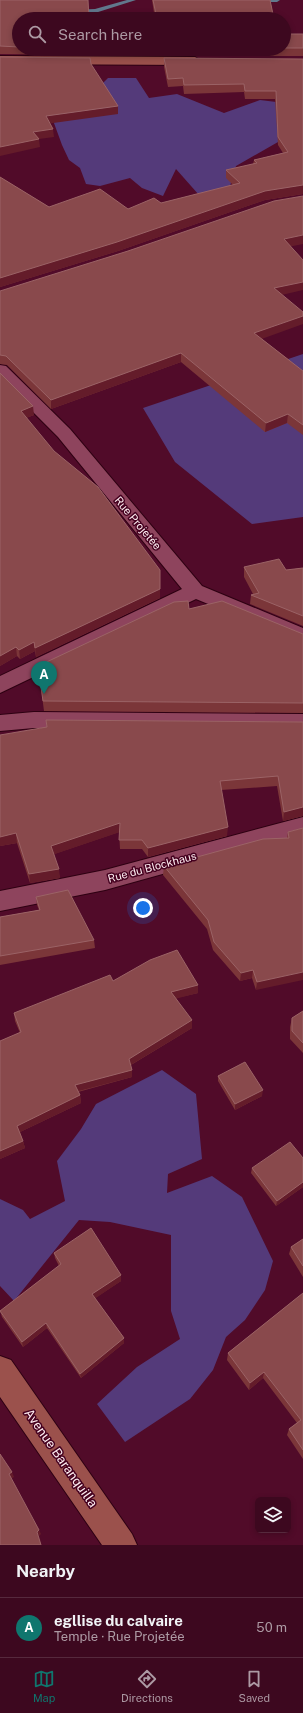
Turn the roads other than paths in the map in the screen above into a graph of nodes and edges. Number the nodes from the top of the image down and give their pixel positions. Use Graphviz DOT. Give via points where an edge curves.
graph roads {
  1 [pos="0,60"];
  2 [pos="207,61"];
  3 [pos="0,370"];
  4 [pos="195,591"];
  5 [pos="303,636"];
  6 [pos="0,685"];
  7 [pos="303,722"];
  8 [pos="0,723"];
  9 [pos="303,826"];
  10 [pos="0,901"];
  11 [pos="0,1371"];
  12 [pos="121,1545"];
  1 -- 2 [label="street"];
  3 -- 4 [label="street, Rue Projetée" via="64,433"];
  4 -- 5 [label="street, Rue Projetée"];
  4 -- 6 [label="street"];
  7 -- 8 [label="street" via="34,720"];
  9 -- 10 [label="street, Rue du Blockhaus" via="105,880"];
  11 -- 12 [label="street, Avenue Baranquilla"];
}
